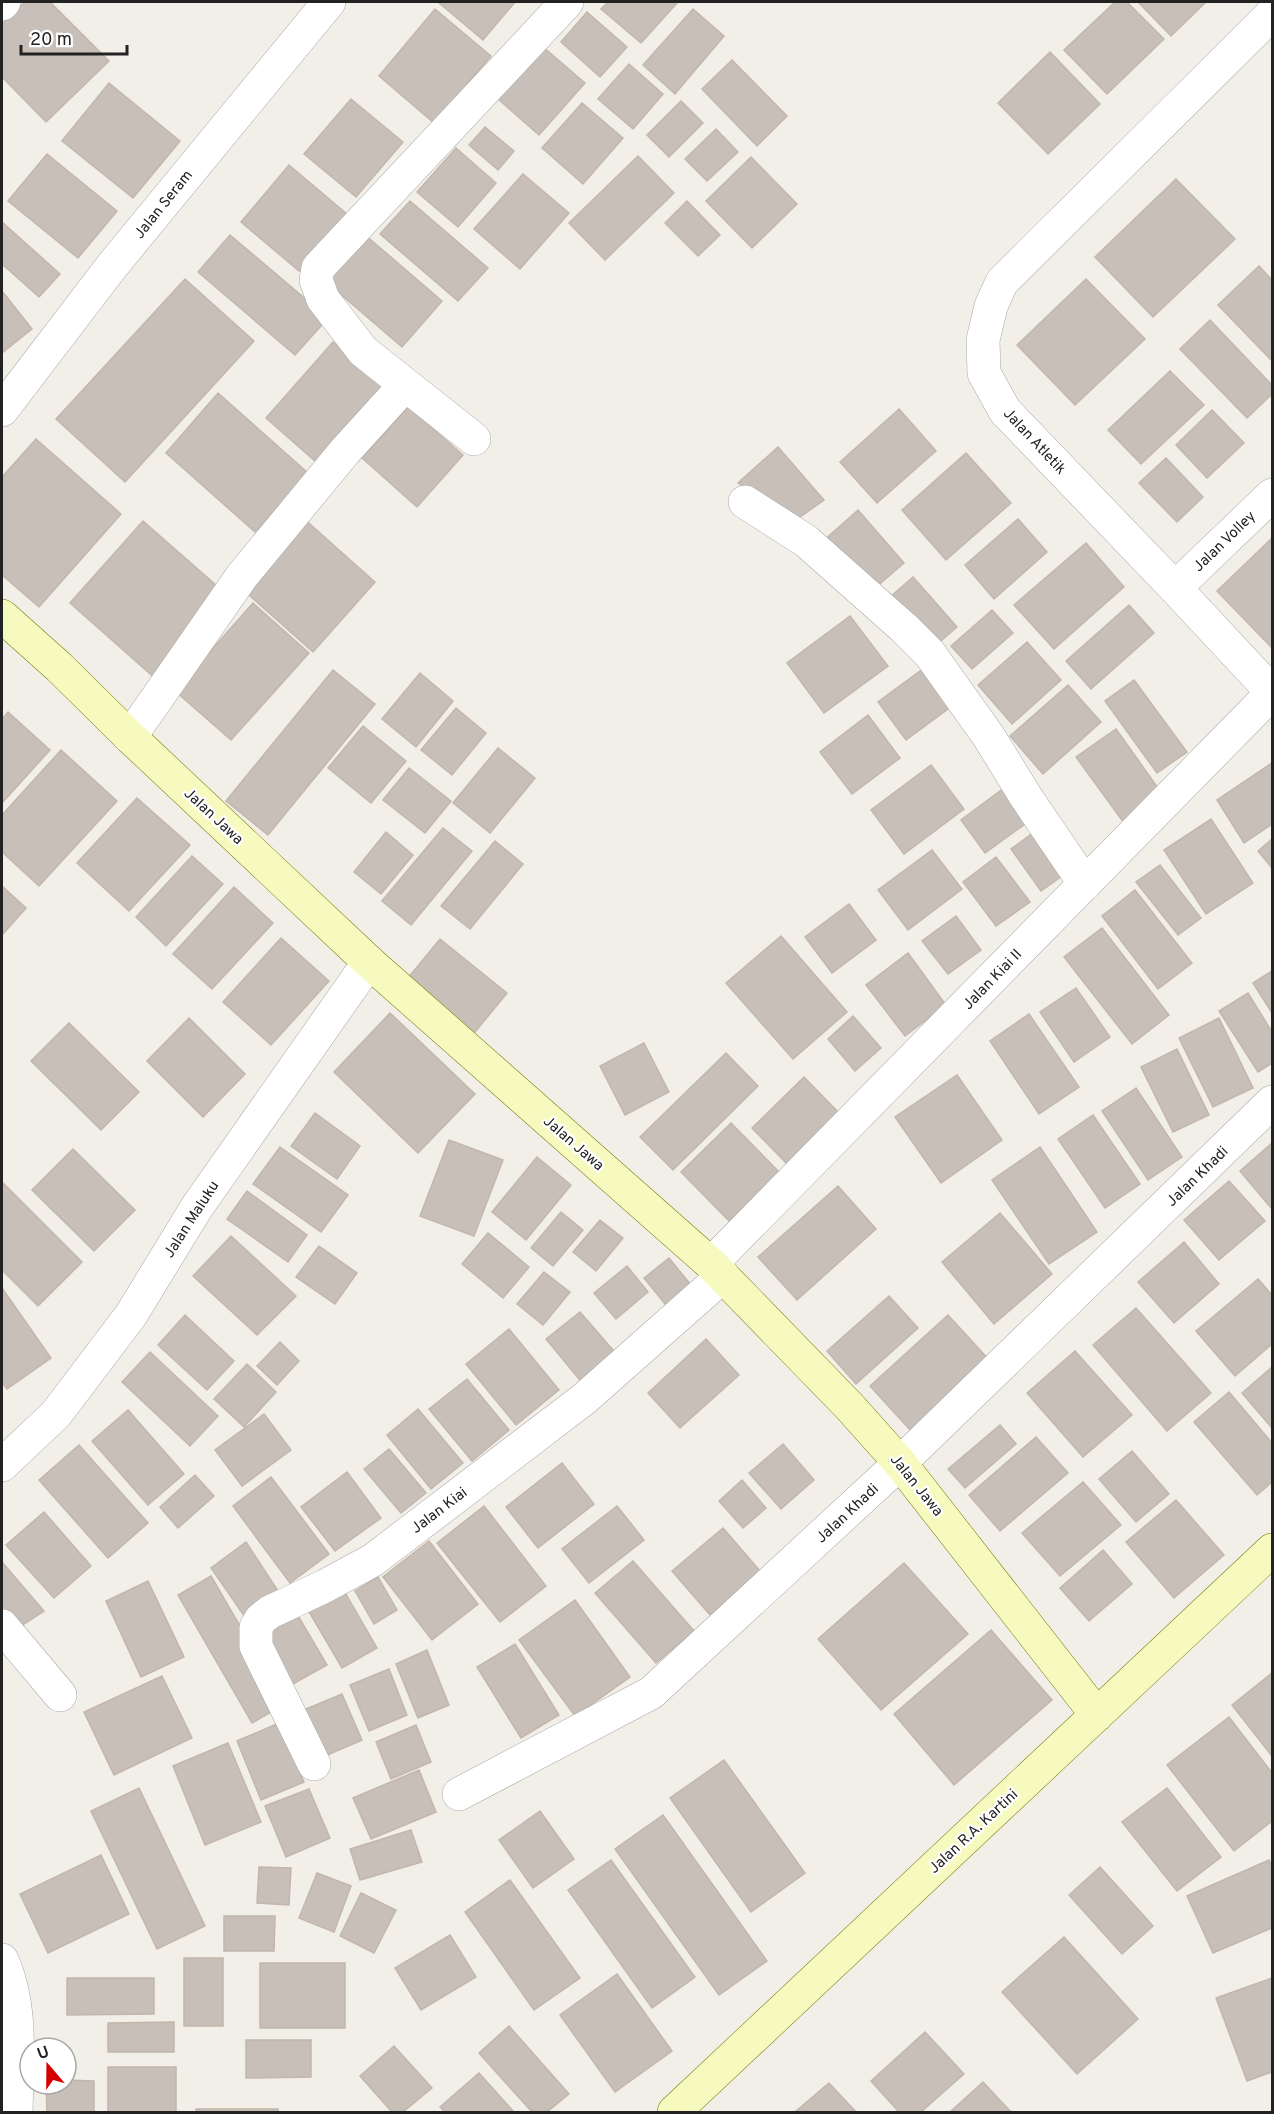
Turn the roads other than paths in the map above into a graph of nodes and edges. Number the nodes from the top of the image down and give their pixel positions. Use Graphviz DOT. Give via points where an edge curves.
graph roads {
  1 [pos="329,2"];
  2 [pos="567,2"];
  3 [pos="1272,14"];
  4 [pos="405,385"];
  5 [pos="2,410"];
  6 [pos="474,439"];
  7 [pos="1272,495"];
  8 [pos="745,502"];
  9 [pos="1175,588"];
  10 [pos="2,616"];
  11 [pos="1272,692"];
  12 [pos="130,737"];
  13 [pos="1085,884"];
  14 [pos="369,962"];
  15 [pos="1272,1102"];
  16 [pos="717,1270"];
  17 [pos="900,1463"];
  18 [pos="2,1465"];
  19 [pos="1272,1550"];
  20 [pos="2,1626"];
  21 [pos="60,1695"];
  22 [pos="1097,1715"];
  23 [pos="314,1764"];
  24 [pos="459,1794"];
  25 [pos="2,1960"];
  26 [pos="16,2112"];
  27 [pos="674,2112"];
  1 -- 5 [label="street, Jalan Seram" via="112,266"];
  2 -- 4 [label="street" via="318,268 316,279 323,299 363,351"];
  3 -- 9 [label="street, Jalan Atletik" via="1002,282 982,340 984,373 1005,411"];
  4 -- 6 [label="street"];
  4 -- 12 [label="street" via="242,576"];
  7 -- 9 [label="street, Jalan Volley"];
  8 -- 13 [label="street" via="806,541 930,654"];
  9 -- 11 [label="street, Jalan Atletik"];
  10 -- 12 [label="street, Jalan Jawa"];
  11 -- 13 [label="street, Jalan Kiai II"];
  12 -- 14 [label="street, Jalan Jawa"];
  13 -- 16 [label="street, Jalan Kiai II"];
  14 -- 16 [label="street, Jalan Jawa"];
  14 -- 18 [label="street, Jalan Maluku" via="197,1207 130,1315 56,1414"];
  15 -- 17 [label="street, Jalan Khadi"];
  16 -- 17 [label="street, Jalan Jawa"];
  16 -- 23 [label="street, Jalan Kiai" via="584,1399 373,1560 261,1619 256,1628 256,1646"];
  17 -- 22 [label="street, Jalan Jawa"];
  17 -- 24 [label="street, Jalan Khadi" via="651,1694"];
  19 -- 22 [label="street, Jalan R.A. Kartini"];
  20 -- 21 [label="street"];
  22 -- 27 [label="street, Jalan R.A. Kartini"];
  25 -- 26 [label="street" via="10,1979 17,2039"];
}
